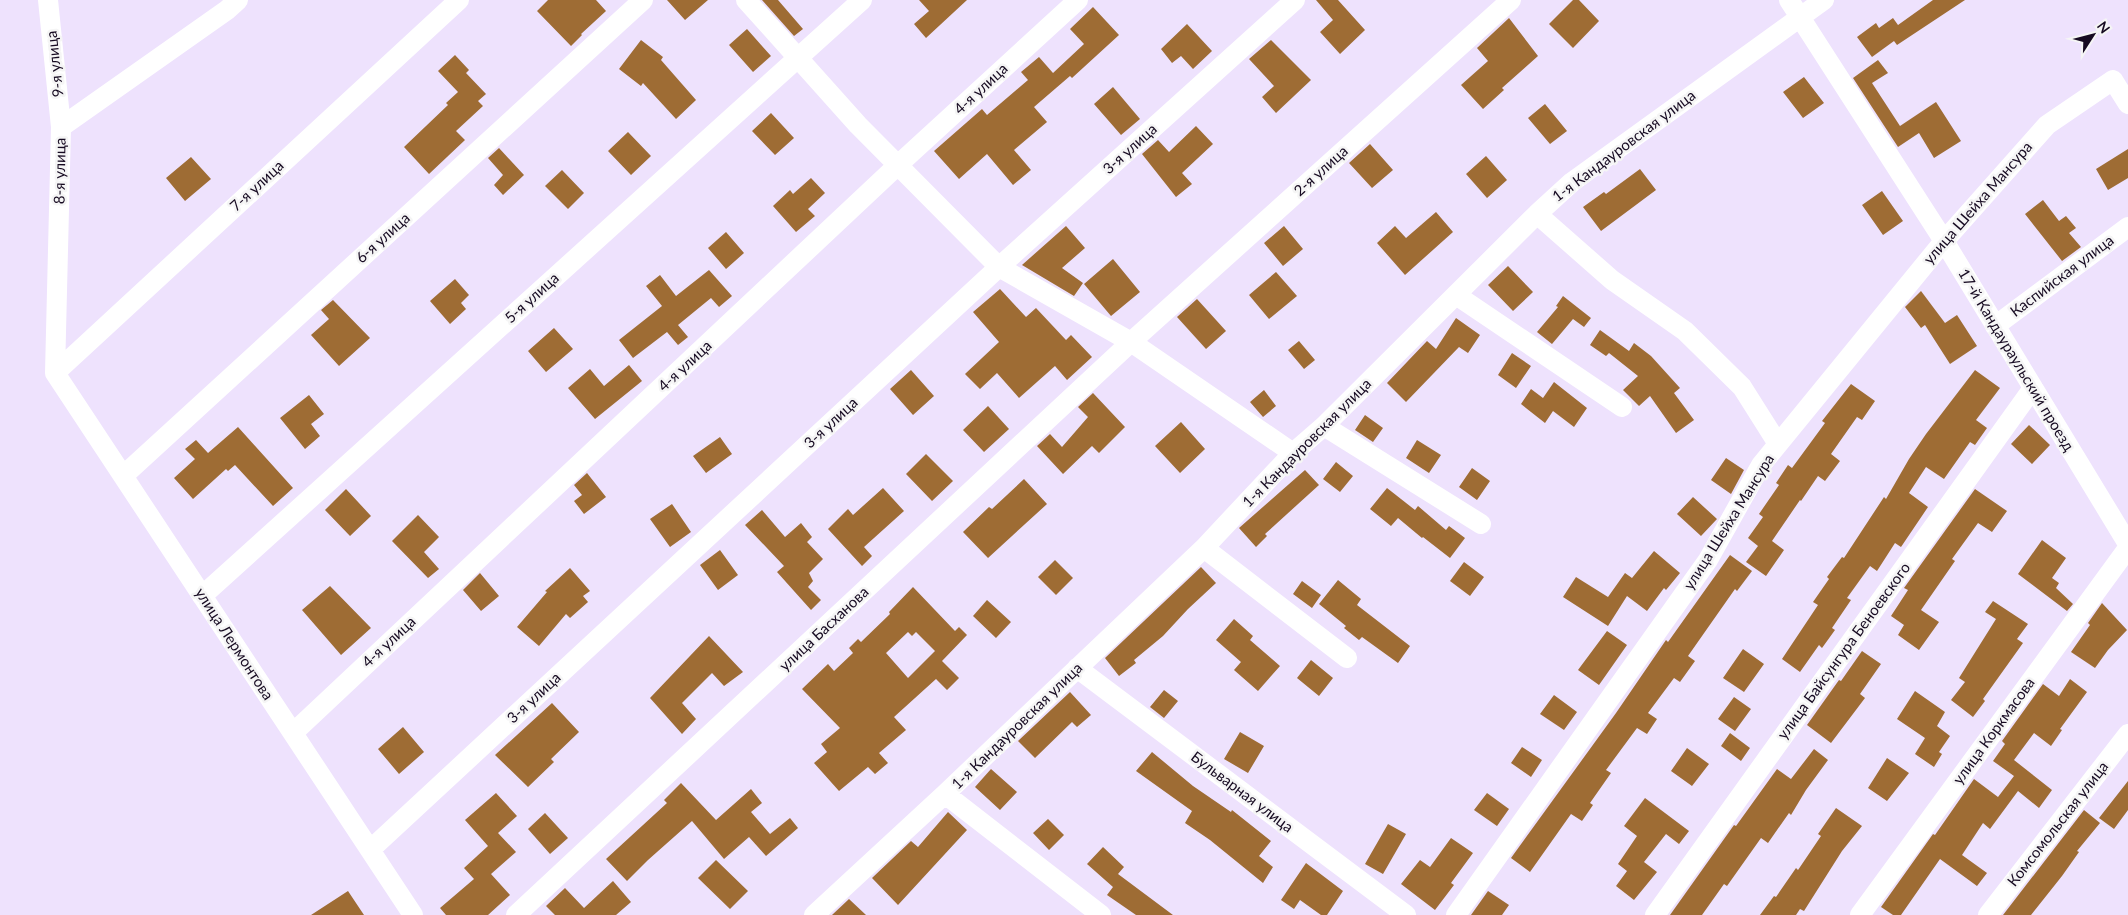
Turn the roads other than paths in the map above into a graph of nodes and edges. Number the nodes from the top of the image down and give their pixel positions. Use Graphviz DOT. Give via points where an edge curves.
graph roads {
  1 [pos="48,0"];
  2 [pos="238,0"];
  3 [pos="459,0"];
  4 [pos="643,0"];
  5 [pos="746,0"];
  6 [pos="862,0"];
  7 [pos="1078,0"];
  8 [pos="1295,0"];
  9 [pos="1511,0"];
  10 [pos="1789,0"];
  11 [pos="1824,0"];
  12 [pos="1800,17"];
  13 [pos="798,58"];
  14 [pos="2128,104"];
  15 [pos="61,127"];
  16 [pos="899,164"];
  17 [pos="1537,214"];
  18 [pos="2128,226"];
  19 [pos="1944,241"];
  20 [pos="999,267"];
  21 [pos="1456,295"];
  22 [pos="1995,326"];
  23 [pos="1131,342"];
  24 [pos="55,373"];
  25 [pos="2033,388"];
  26 [pos="1622,407"];
  27 [pos="1324,426"];
  28 [pos="1778,444"];
  29 [pos="1293,453"];
  30 [pos="123,476"];
  31 [pos="1481,524"];
  32 [pos="2128,544"];
  33 [pos="1204,548"];
  34 [pos="2128,548"];
  35 [pos="202,596"];
  36 [pos="1347,658"];
  37 [pos="1077,668"];
  38 [pos="293,733"];
  39 [pos="2128,734"];
  40 [pos="945,794"];
  41 [pos="370,850"];
  42 [pos="413,915"];
  43 [pos="516,915"];
  44 [pos="814,915"];
  45 [pos="1100,915"];
  46 [pos="1406,915"];
  47 [pos="1456,915"];
  48 [pos="1654,915"];
  49 [pos="1860,915"];
  50 [pos="1988,915"];
  1 -- 15 [label="street, 9-я улица"];
  2 -- 15 [label="street, 8-я улица"];
  3 -- 24 [label="street, 7-я улица"];
  4 -- 30 [label="street, 6-я улица"];
  5 -- 13 [label="street"];
  6 -- 13 [label="street, 5-я улица"];
  7 -- 16 [label="street, 4-я улица"];
  8 -- 20 [label="street, 3-я улица"];
  9 -- 23 [label="street, 2-я улица"];
  10 -- 12 [label="street, 17-й Кандаураульский проезд"];
  11 -- 12 [label="street, 1-я Кандауровская улица"];
  12 -- 17 [label="street, 1-я Кандауровская улица" via="1572,182"];
  12 -- 19 [label="street, 17-й Кандаураульский проезд"];
  13 -- 16 [label="street" via="858,125"];
  13 -- 35 [label="street, 5-я улица"];
  14 -- 19 [label="street, улица Шейха Мансура" via="2113,80 2047,125"];
  15 -- 24 [label="street, 8-я улица"];
  16 -- 20 [label="street"];
  16 -- 38 [label="street, 4-я улица"];
  17 -- 21 [label="street, 1-я Кандауровская улица"];
  17 -- 28 [label="street" via="1612,280 1685,331 1742,387"];
  18 -- 22 [label="street, Каспийская улица"];
  19 -- 22 [label="street, 17-й Кандаураульский проезд"];
  19 -- 28 [label="street, улица Шейха Мансура"];
  20 -- 23 [label="street"];
  20 -- 41 [label="street, 3-я улица"];
  21 -- 26 [label="street"];
  21 -- 27 [label="street, 1-я Кандауровская улица"];
  22 -- 25 [label="street, 17-й Кандаураульский проезд"];
  23 -- 29 [label="street"];
  23 -- 43 [label="street, улица Басханова"];
  24 -- 30 [label="street, улица Лермонтова"];
  25 -- 32 [label="street, 17-й Кандаураульский проезд"];
  25 -- 48 [label="street, улица Байсунгура Беноевского"];
  27 -- 29 [label="street, 1-я Кандауровская улица"];
  27 -- 31 [label="street"];
  28 -- 47 [label="street, улица Шейха Мансура" via="1761,465 1708,560"];
  29 -- 33 [label="street, 1-я Кандауровская улица"];
  30 -- 35 [label="street, улица Лермонтова"];
  33 -- 36 [label="street"];
  33 -- 37 [label="street, 1-я Кандауровская улица"];
  34 -- 49 [label="street, улица Коркмасова"];
  35 -- 38 [label="street, улица Лермонтова"];
  37 -- 40 [label="street, 1-я Кандауровская улица"];
  37 -- 46 [label="street, Бульварная улица"];
  38 -- 41 [label="street, улица Лермонтова"];
  39 -- 50 [label="street, Комсомольская улица"];
  40 -- 44 [label="street, 1-я Кандауровская улица"];
  40 -- 45 [label="street"];
  41 -- 42 [label="street, улица Лермонтова"];
}
